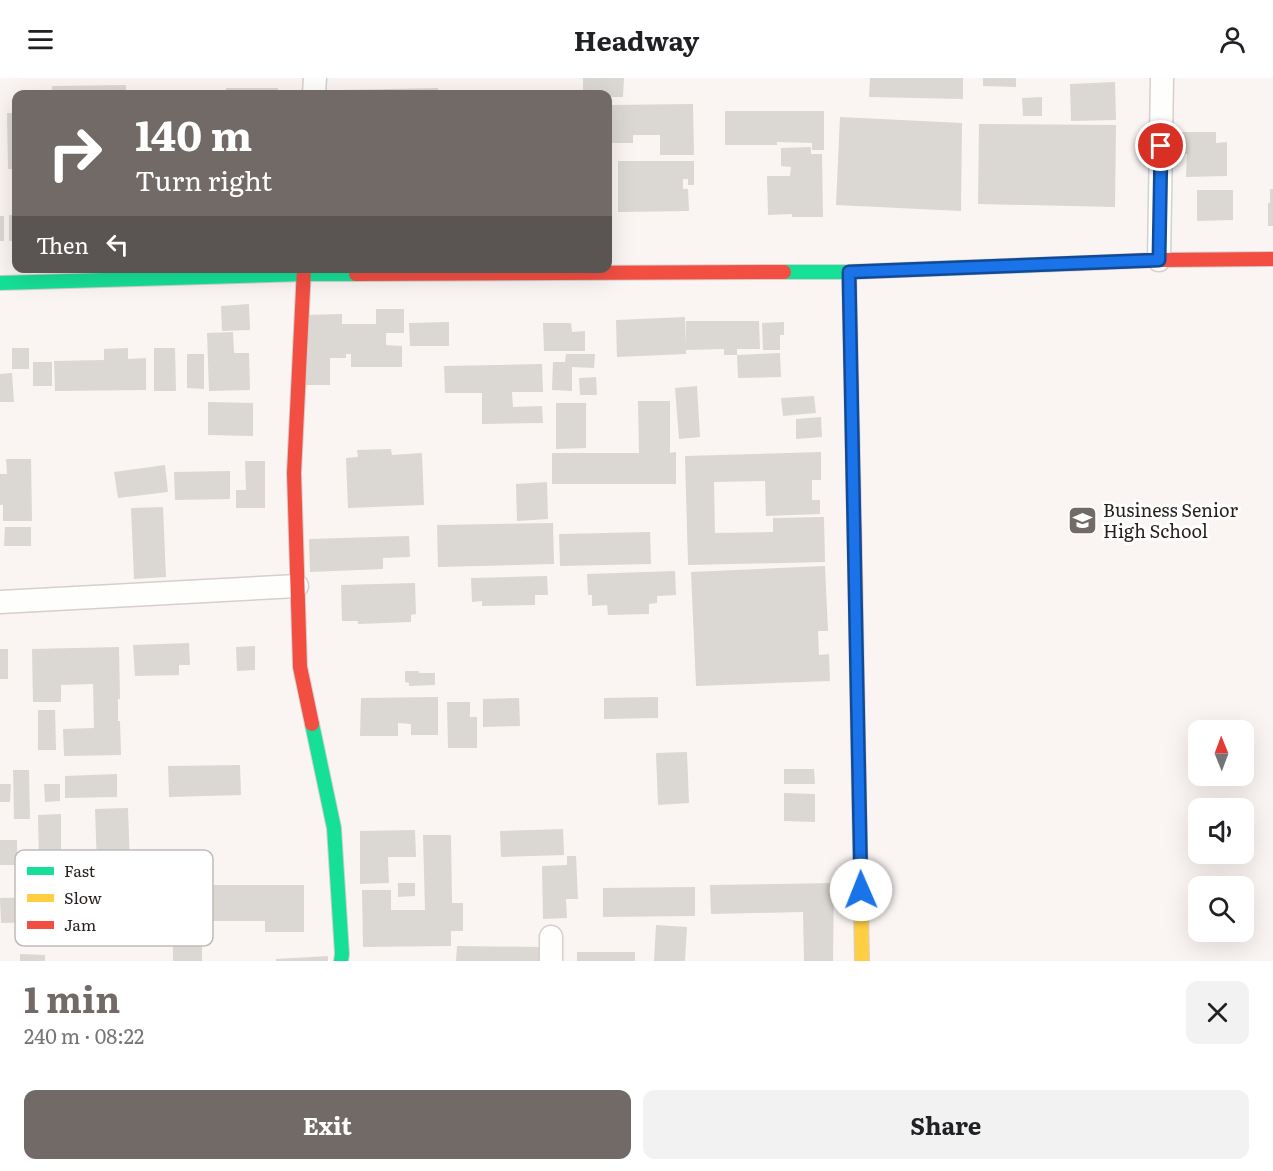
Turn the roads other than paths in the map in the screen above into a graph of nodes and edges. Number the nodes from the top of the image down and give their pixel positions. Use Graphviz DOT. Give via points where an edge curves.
graph roads {
  1 [pos="1161,78"];
  2 [pos="1273,259"];
  3 [pos="1159,260"];
  4 [pos="612,272"];
  5 [pos="849,272"];
  6 [pos="253,273"];
  7 [pos="304,273"];
  8 [pos="0,283"];
  9 [pos="297,586"];
  10 [pos="0,602"];
  11 [pos="551,937"];
  12 [pos="341,961"];
  13 [pos="551,961"];
  14 [pos="862,961"];
  1 -- 3 [label="street"];
  2 -- 3 [label="street"];
  3 -- 5 [label="street"];
  4 -- 5 [label="street"];
  5 -- 14 [label="street"];
  6 -- 8 [label="street"];
  7 -- 9 [label="street" via="294,474"];
  9 -- 10 [label="street"];
  9 -- 12 [label="street" via="300,667 334,828"];
  11 -- 13 [label="street"];
}
